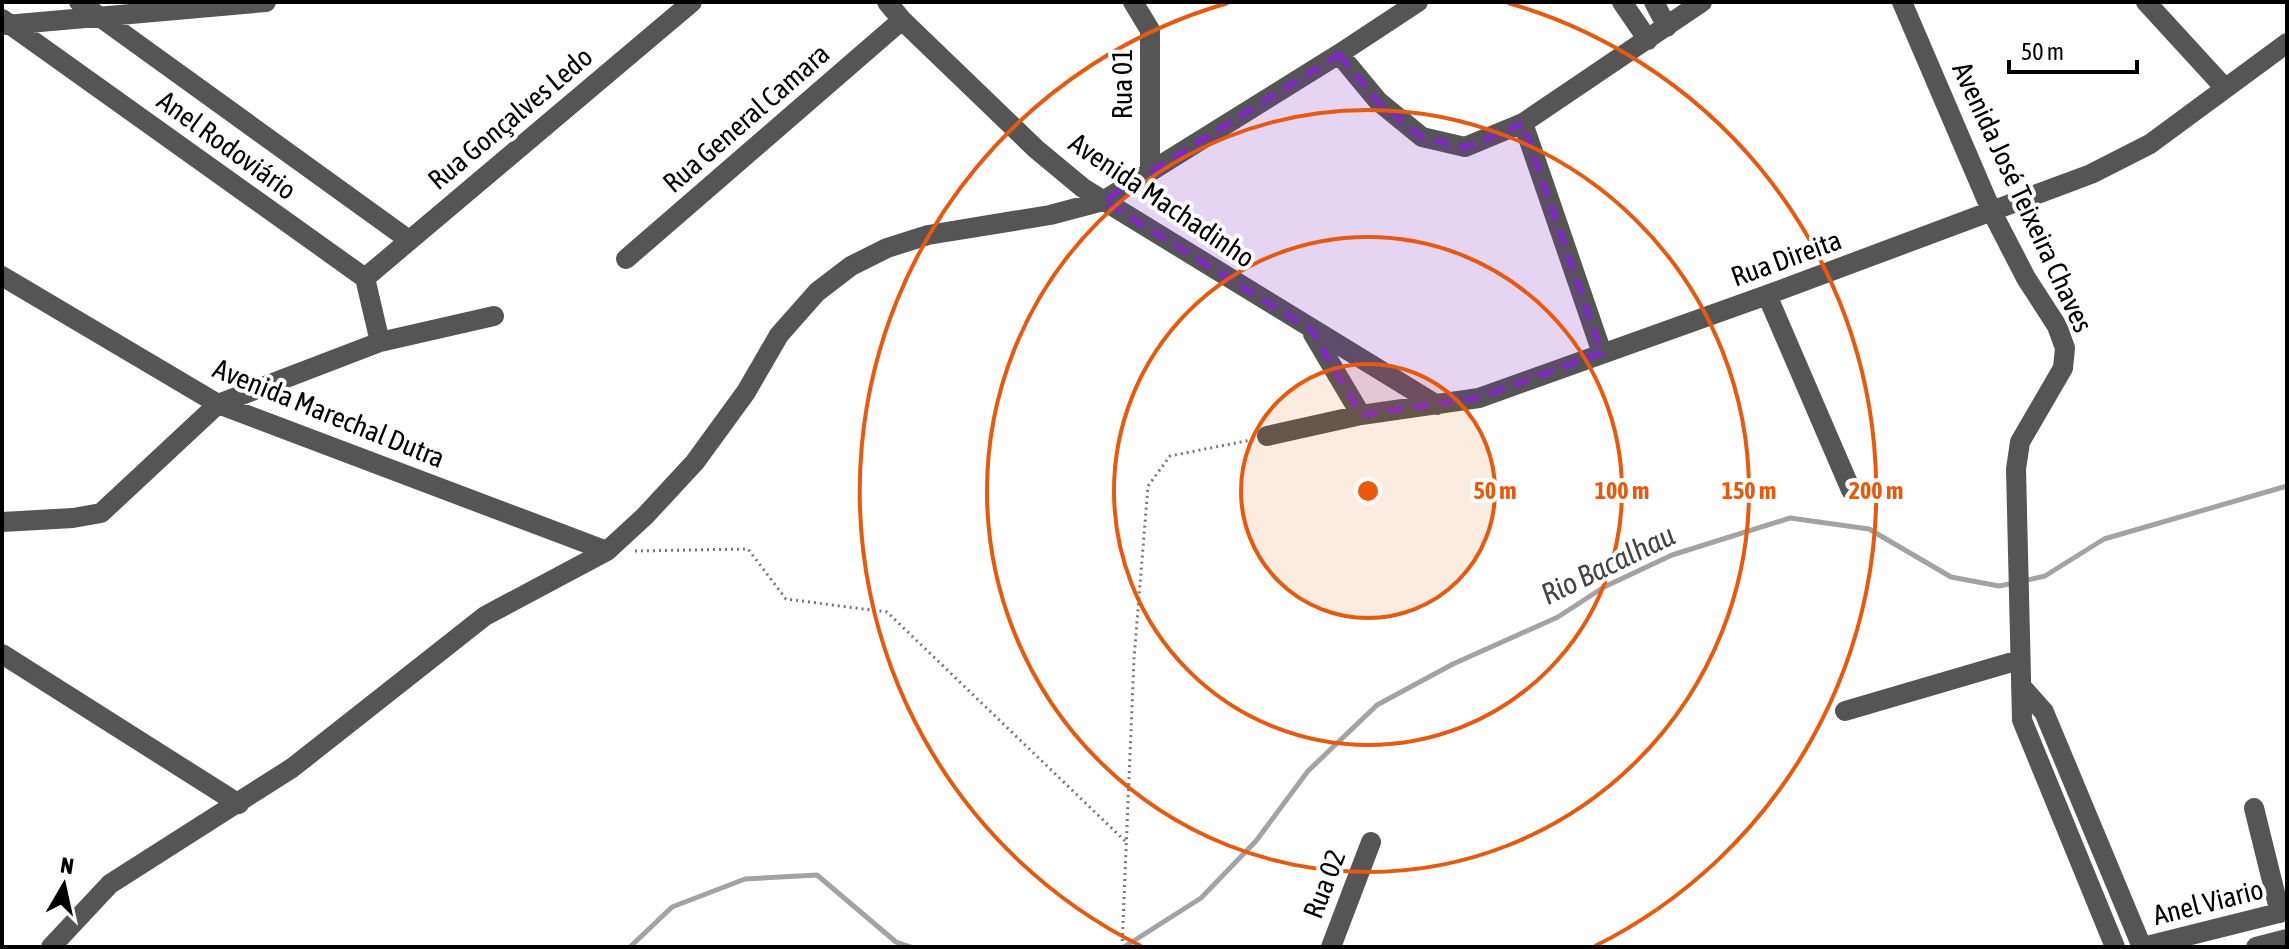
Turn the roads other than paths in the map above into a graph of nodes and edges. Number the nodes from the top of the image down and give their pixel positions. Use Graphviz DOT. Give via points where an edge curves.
graph roads {
  1 [pos="79,2"];
  2 [pos="266,2"];
  3 [pos="692,2"];
  4 [pos="887,2"];
  5 [pos="1133,2"];
  6 [pos="1418,2"];
  7 [pos="1622,2"];
  8 [pos="1654,2"];
  9 [pos="1702,2"];
  10 [pos="1902,2"];
  11 [pos="2146,2"];
  12 [pos="96,17"];
  13 [pos="902,20"];
  14 [pos="5,23"];
  15 [pos="1667,27"];
  16 [pos="1648,40"];
  17 [pos="2287,43"];
  18 [pos="1339,54"];
  19 [pos="2224,87"];
  20 [pos="1523,123"];
  21 [pos="1150,172"];
  22 [pos="1103,201"];
  23 [pos="1992,212"];
  24 [pos="409,240"];
  25 [pos="626,259"];
  26 [pos="2,276"];
  27 [pos="365,278"];
  28 [pos="1767,295"];
  29 [pos="494,316"];
  30 [pos="1311,330"];
  31 [pos="380,342"];
  32 [pos="1602,353"];
  33 [pos="218,404"];
  34 [pos="1437,405"];
  35 [pos="1361,415"];
  36 [pos="1267,436"];
  37 [pos="1851,490"];
  38 [pos="2,522"];
  39 [pos="607,551"];
  40 [pos="2,654"];
  41 [pos="2019,660"];
  42 [pos="2021,686"];
  43 [pos="1845,711"];
  44 [pos="239,804"];
  45 [pos="2254,808"];
  46 [pos="1371,842"];
  47 [pos="2284,912"];
  48 [pos="2287,939"];
  49 [pos="51,947"];
  50 [pos="1331,947"];
  51 [pos="2115,947"];
  52 [pos="2142,947"];
  53 [pos="2256,947"];
  1 -- 12 [label="street, Anel Rodoviário"];
  2 -- 12 [label="street"];
  3 -- 24 [label="street, Rua Gonçalves Ledo"];
  4 -- 13 [label="street, Avenida Machadinho"];
  5 -- 21 [label="street, Rua 01" via="1150,30"];
  6 -- 18 [label="street"];
  7 -- 16 [label="street"];
  8 -- 15 [label="street"];
  9 -- 15 [label="street"];
  10 -- 23 [label="street, Avenida José Teixeira Chaves"];
  11 -- 19 [label="street"];
  12 -- 14 [label="street"];
  12 -- 24 [label="street, Anel Rodoviário"];
  13 -- 22 [label="street, Avenida Machadinho" via="1036,149"];
  13 -- 25 [label="street, Rua General Camara"];
  14 -- 27 [label="street, Anel Rodoviário"];
  15 -- 16 [label="street"];
  16 -- 20 [label="street"];
  17 -- 19 [label="street, Rua Direita"];
  18 -- 20 [label="street" via="1378,101 1422,137 1465,147"];
  18 -- 21 [label="street"];
  19 -- 23 [label="street, Rua Direita" via="2150,144 2091,174"];
  20 -- 32 [label="street"];
  21 -- 22 [label="street"];
  22 -- 30 [label="street, Avenida Machadinho"];
  22 -- 39 [label="street" via="928,235 851,266 817,292 779,335 695,462"];
  23 -- 28 [label="street, Rua Direita"];
  23 -- 41 [label="street, Avenida José Teixeira Chaves" via="2065,348 2063,368 2020,442 2016,469"];
  24 -- 27 [label="street, Rua Gonçalves Ledo"];
  26 -- 33 [label="street, Avenida Marechal Dutra"];
  27 -- 31 [label="street"];
  28 -- 32 [label="street, Rua Direita"];
  28 -- 37 [label="street"];
  29 -- 31 [label="street"];
  30 -- 34 [label="street, Avenida Machadinho"];
  30 -- 35 [label="street"];
  31 -- 33 [label="street"];
  32 -- 34 [label="street, Rua Direita" via="1479,398"];
  33 -- 38 [label="street" via="101,513"];
  33 -- 39 [label="street, Avenida Marechal Dutra"];
  34 -- 35 [label="street, Rua Direita"];
  35 -- 36 [label="street, Rua Direita"];
  39 -- 44 [label="street" via="485,616"];
  40 -- 44 [label="street"];
  41 -- 42 [label="street, Avenida José Teixeira Chaves"];
  41 -- 43 [label="street"];
  42 -- 51 [label="street, Avenida José Teixeira Chaves" via="2022,720"];
  42 -- 52 [label="street" via="2044,712"];
  44 -- 49 [label="street" via="110,884"];
  45 -- 47 [label="street"];
  46 -- 50 [label="street, Rua 02"];
  47 -- 52 [label="street, Anel Viario"];
  48 -- 53 [label="street, Anel Viario"];
}
